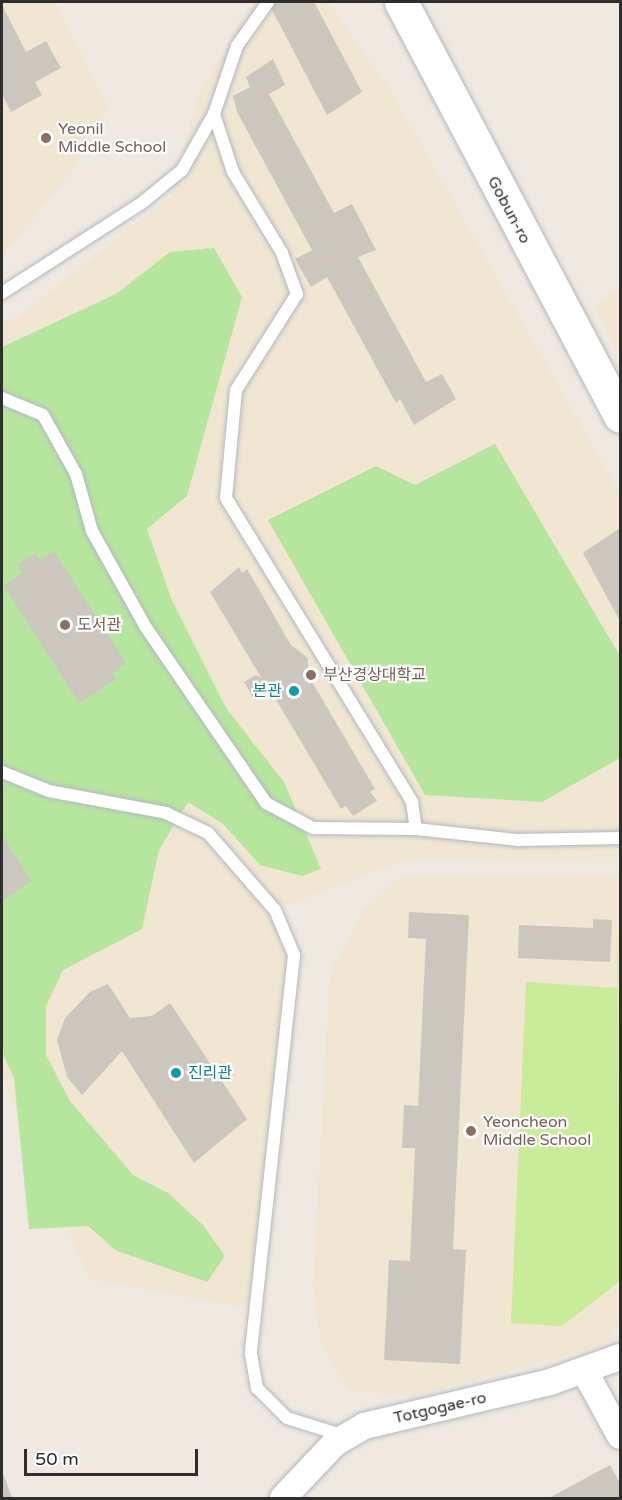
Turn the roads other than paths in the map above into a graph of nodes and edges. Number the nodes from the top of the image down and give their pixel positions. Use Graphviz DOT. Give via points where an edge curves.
graph roads {
  1 [pos="268,2"];
  2 [pos="401,2"];
  3 [pos="214,114"];
  4 [pos="2,293"];
  5 [pos="2,398"];
  6 [pos="621,416"];
  7 [pos="2,772"];
  8 [pos="416,829"];
  9 [pos="621,838"];
  10 [pos="621,1357"];
  11 [pos="584,1370"];
  12 [pos="621,1436"];
  13 [pos="345,1437"];
  14 [pos="283,1498"];
  1 -- 3 [label="lane" via="237,46"];
  2 -- 6 [label="main road, Gobun-ro"];
  3 -- 4 [label="lane" via="182,170 143,202"];
  3 -- 8 [label="lane" via="233,172 282,253 297,294 236,390 226,498 412,802"];
  5 -- 8 [label="lane" via="43,415 76,474 92,531 145,626 266,804 313,828"];
  7 -- 13 [label="lane" via="49,791 166,813 208,833 275,910 294,955 252,1354 257,1388 287,1418"];
  8 -- 9 [label="lane" via="518,840"];
  10 -- 11 [label="street, Totgogae-ro"];
  11 -- 12 [label="street"];
  11 -- 13 [label="street, Totgogae-ro" via="364,1426"];
  13 -- 14 [label="street, Totgogae-ro"];
}
